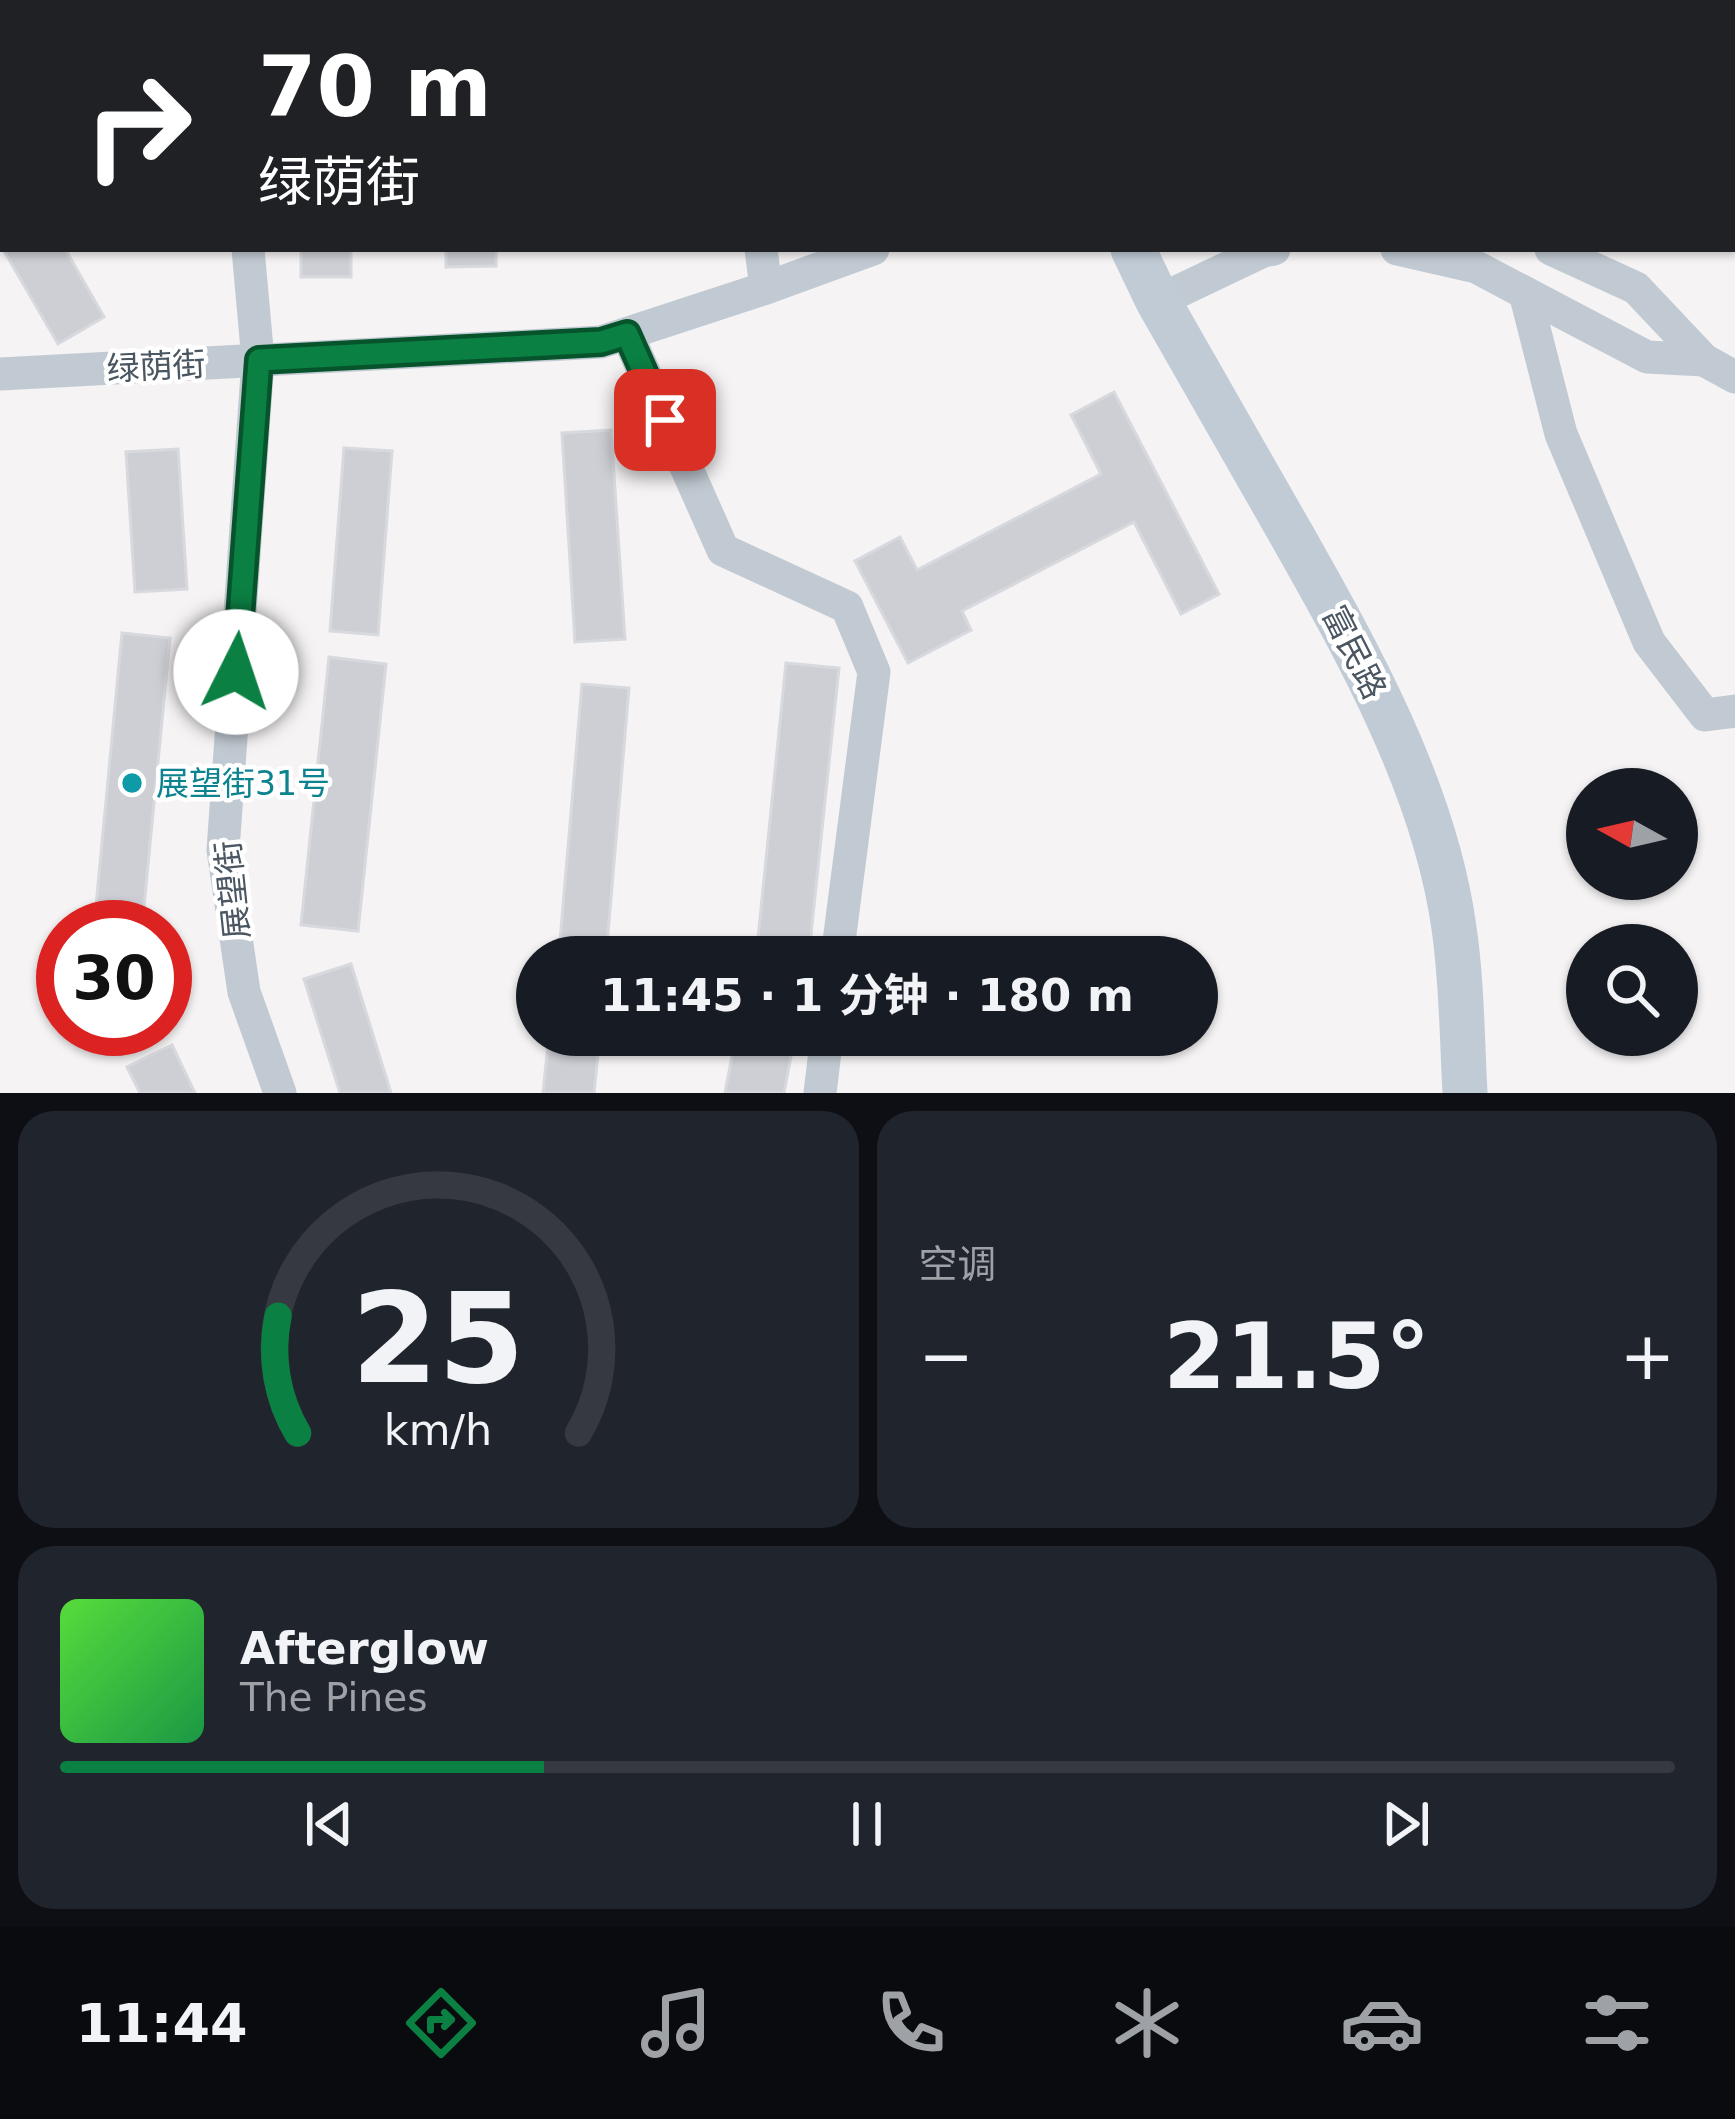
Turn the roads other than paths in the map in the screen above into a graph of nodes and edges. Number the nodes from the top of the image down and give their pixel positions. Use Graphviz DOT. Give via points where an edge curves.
graph roads {
  1 [pos="248,252"];
  2 [pos="761,252"];
  3 [pos="864,252"];
  4 [pos="1134,252"];
  5 [pos="1261,252"];
  6 [pos="1410,252"];
  7 [pos="1558,252"];
  8 [pos="766,288"];
  9 [pos="1525,293"];
  10 [pos="1158,301"];
  11 [pos="627,334"];
  12 [pos="259,360"];
  13 [pos="1704,360"];
  14 [pos="0,374"];
  15 [pos="1735,377"];
  16 [pos="1735,711"];
  17 [pos="840,936"];
  18 [pos="824,1056"];
  19 [pos="280,1093"];
  20 [pos="820,1093"];
  21 [pos="1465,1093"];
  1 -- 12 [label="street, 展望街"];
  2 -- 8 [label="street"];
  3 -- 8 [label="street, 绿荫街"];
  4 -- 10 [label="street, 富民路"];
  5 -- 10 [label="street"];
  6 -- 9 [label="street" via="1476,267"];
  7 -- 13 [label="street" via="1636,288"];
  8 -- 11 [label="street, 绿荫街"];
  9 -- 13 [label="street" via="1647,357"];
  9 -- 16 [label="street" via="1561,434 1649,642 1705,716"];
  10 -- 21 [label="street, 富民路" via="1354,645 1404,758 1454,927"];
  11 -- 12 [label="street, 绿荫街" via="601,342"];
  11 -- 17 [label="street" via="723,550 847,607 874,672"];
  12 -- 14 [label="street, 绿荫街"];
  12 -- 19 [label="street, 展望街" via="224,850 244,992"];
  13 -- 15 [label="street"];
  18 -- 20 [label="street"];
}
